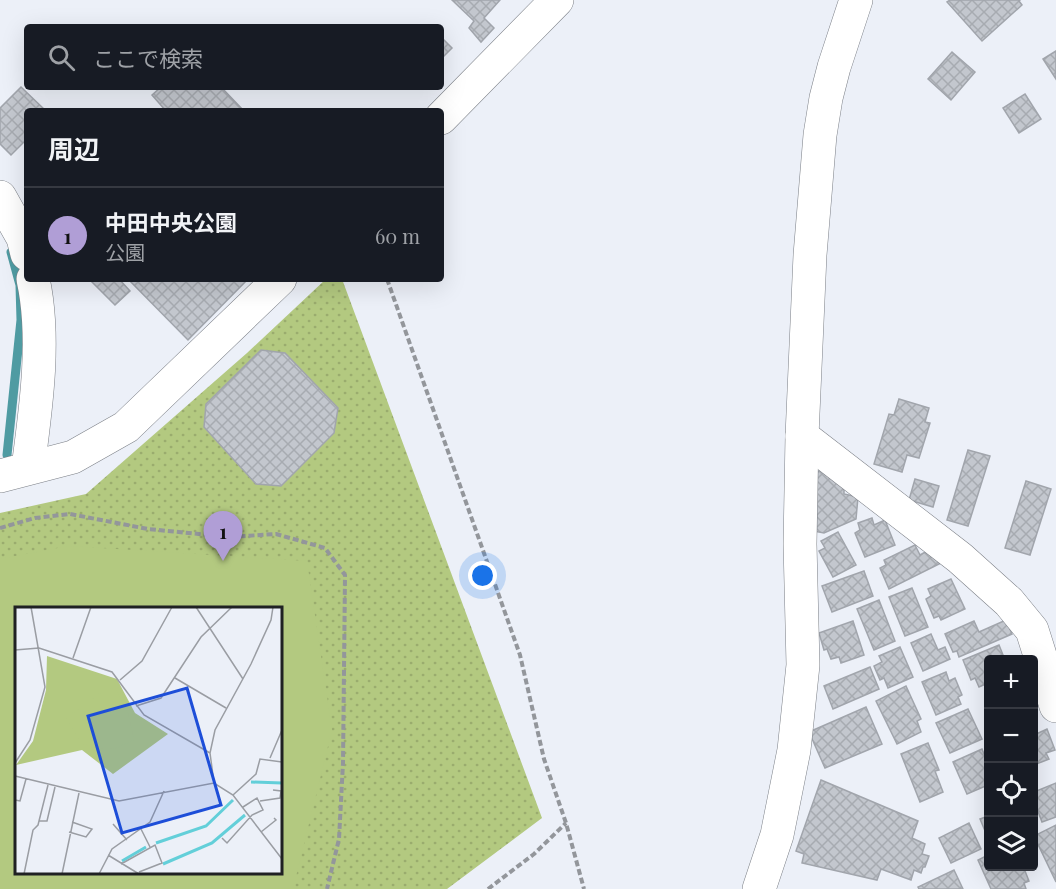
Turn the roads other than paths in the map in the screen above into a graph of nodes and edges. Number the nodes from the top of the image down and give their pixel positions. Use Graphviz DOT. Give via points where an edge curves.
graph roads {
  1 [pos="557,0"];
  2 [pos="851,1"];
  3 [pos="444,115"];
  4 [pos="0,197"];
  5 [pos="24,242"];
  6 [pos="34,282"];
  7 [pos="277,282"];
  8 [pos="802,436"];
  9 [pos="14,472"];
  10 [pos="1056,706"];
  11 [pos="759,889"];
  1 -- 3 [label="street"];
  2 -- 8 [label="street" via="820,135"];
  4 -- 5 [label="street"];
  6 -- 9 [label="street" via="38,304 37,400"];
  7 -- 9 [label="street" via="126,427 73,457"];
  8 -- 10 [label="street" via="960,558 1010,602 1032,630"];
  8 -- 11 [label="street" via="803,665 792,760 777,836"];
}
